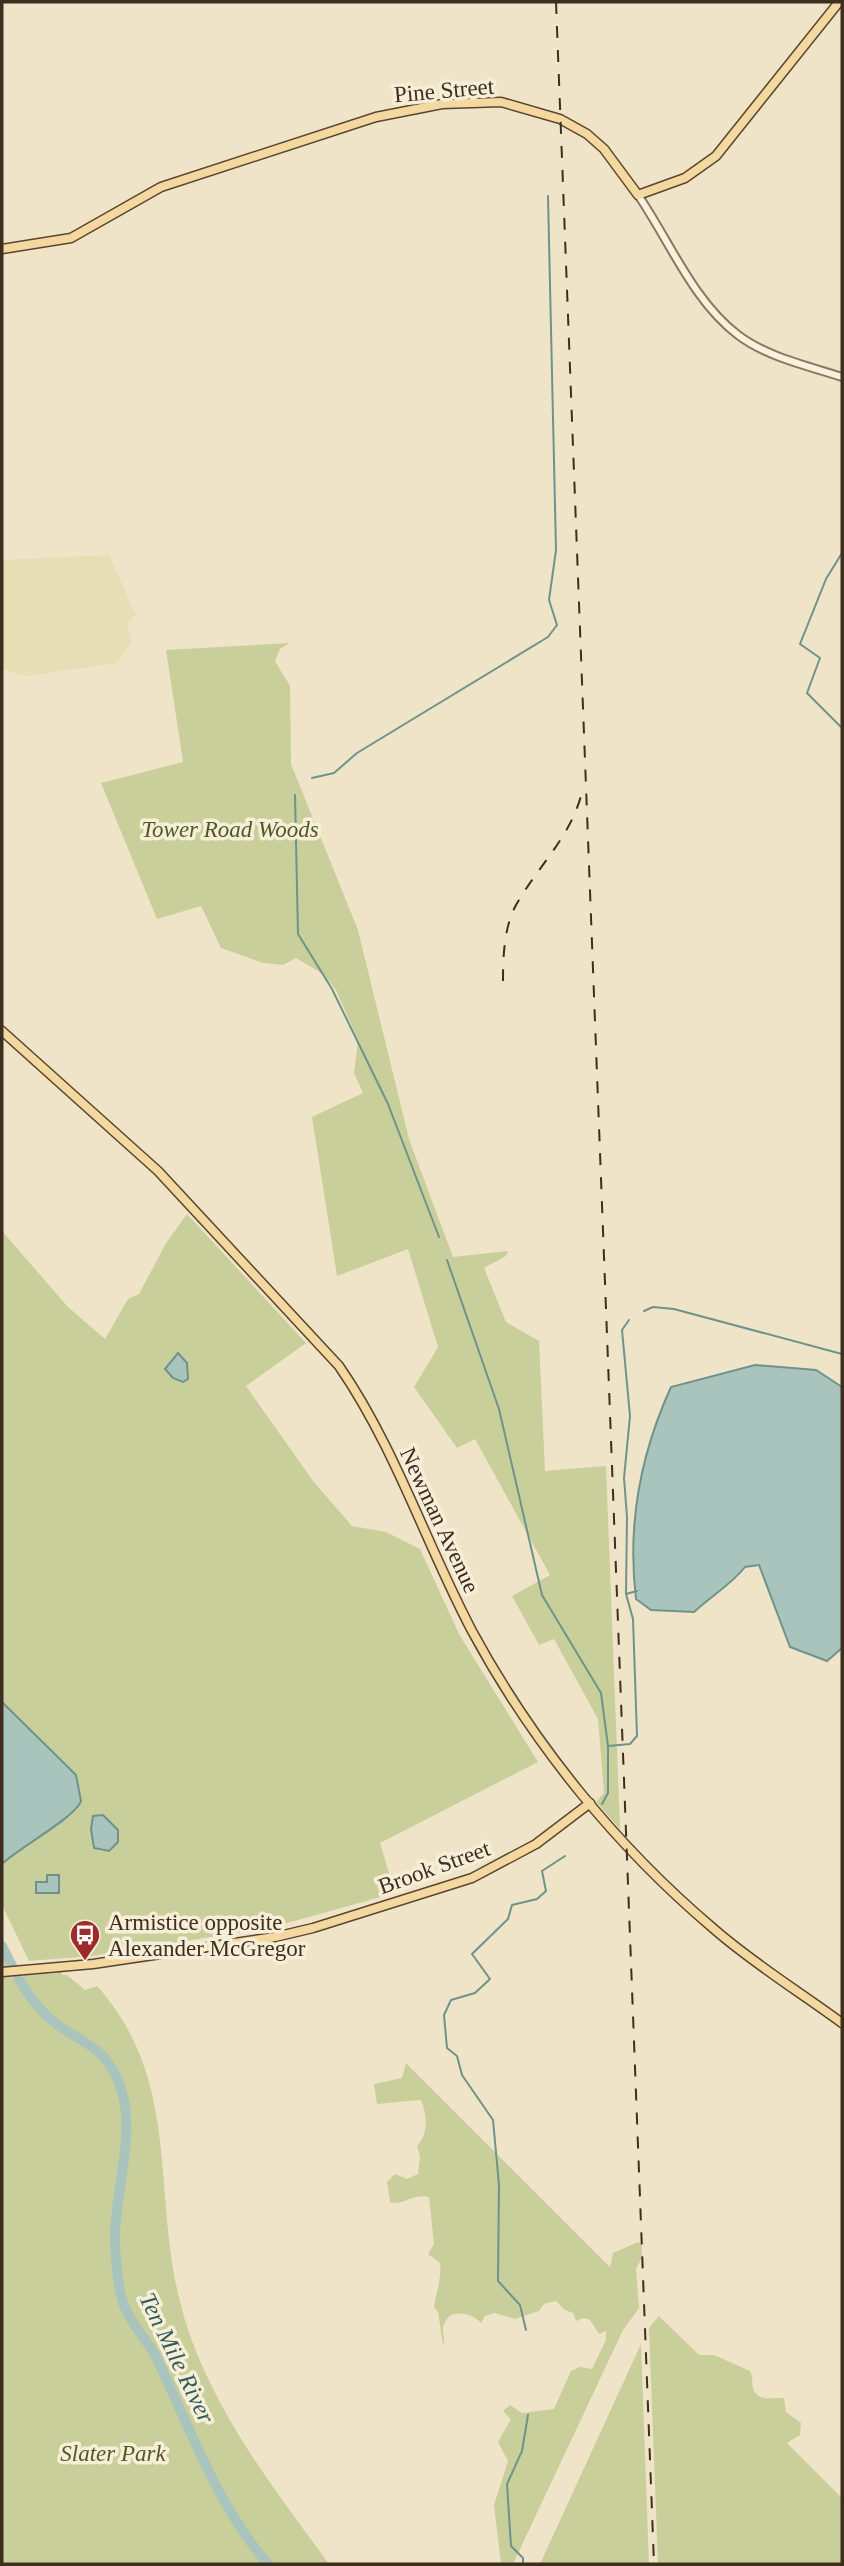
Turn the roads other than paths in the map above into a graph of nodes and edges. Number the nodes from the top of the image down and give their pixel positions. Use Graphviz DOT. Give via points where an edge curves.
graph roads {
  1 [pos="839,2"];
  2 [pos="638,195"];
  3 [pos="2,249"];
  4 [pos="842,377"];
  5 [pos="2,1031"];
  6 [pos="590,1803"];
  7 [pos="2,1972"];
  8 [pos="842,2023"];
  1 -- 2 [label="main road" via="716,156 685,178"];
  2 -- 3 [label="main road, Pine Street" via="610,155 566,122 501,102 442,104 376,117 160,187 71,238"];
  2 -- 4 [label="street, Pine Street" via="707,303 738,335 758,347"];
  5 -- 6 [label="main road, Newman Avenue" via="158,1171 339,1366 380,1438 491,1665"];
  6 -- 7 [label="main road, Brook Street" via="536,1844 472,1878 276,1937"];
  6 -- 8 [label="main road, Newman Avenue" via="627,1849 714,1929"];
}
